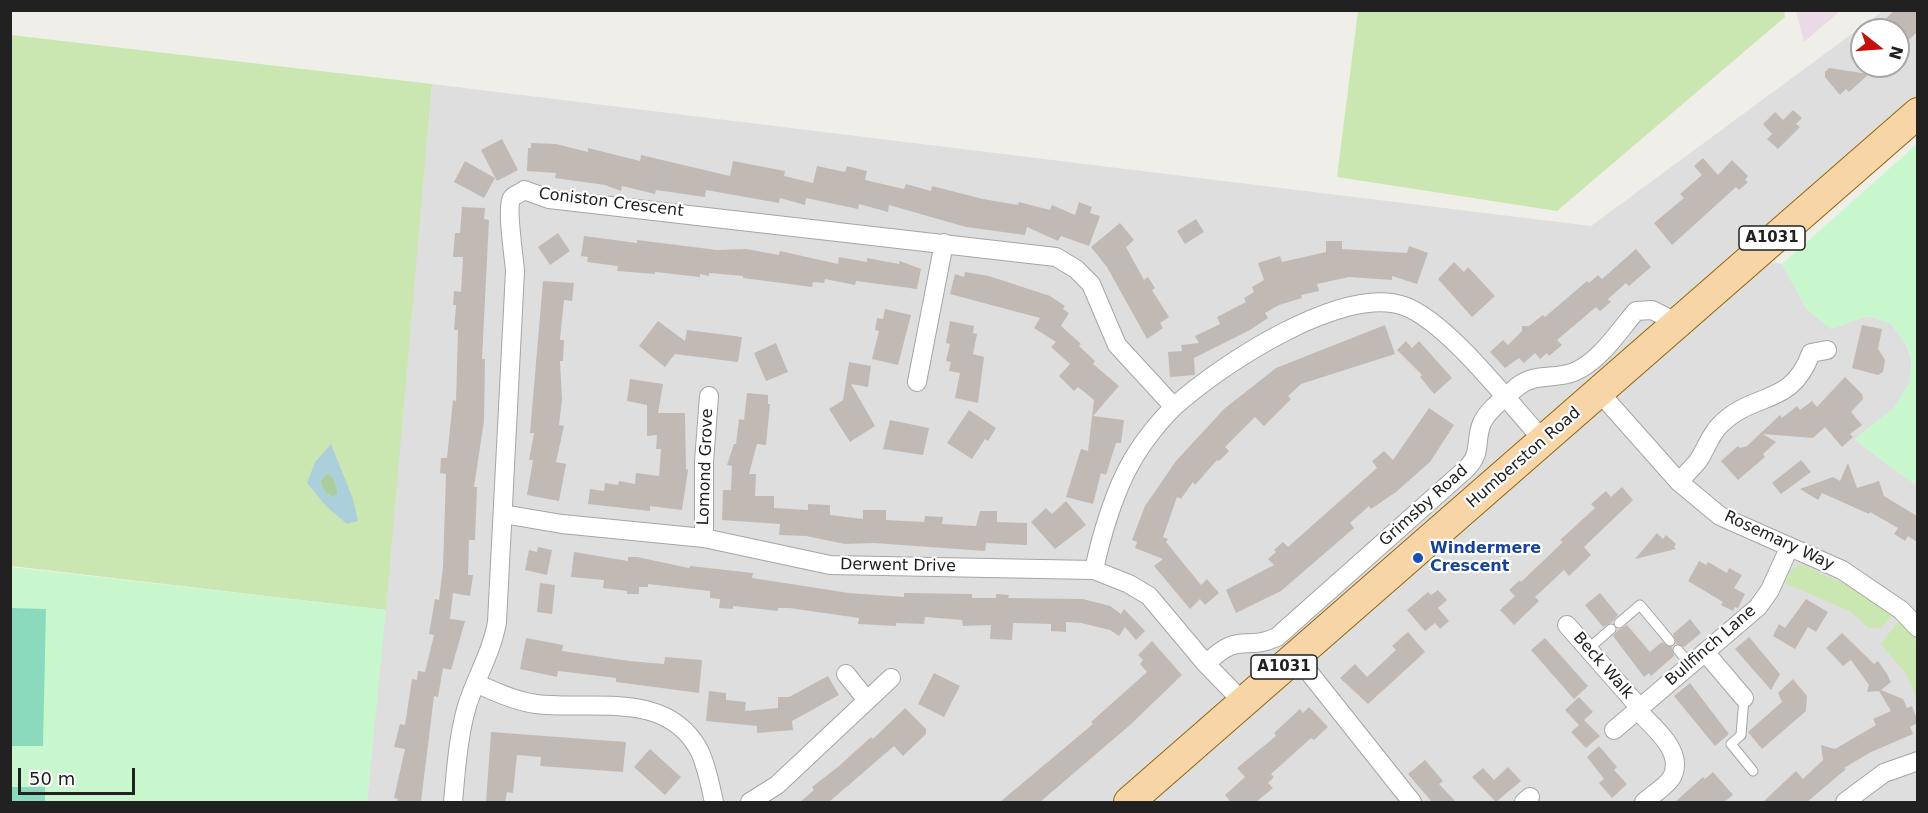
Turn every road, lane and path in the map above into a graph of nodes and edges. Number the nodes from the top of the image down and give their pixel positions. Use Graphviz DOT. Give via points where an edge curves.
graph roads {
  1 [pos="1917,113"];
  2 [pos="944,243"];
  3 [pos="1676,322"];
  4 [pos="1827,350"];
  5 [pos="916,382"];
  6 [pos="1600,393"];
  7 [pos="709,396"];
  8 [pos="1505,398"];
  9 [pos="1174,407"];
  10 [pos="1543,440"];
  11 [pos="1679,482"];
  12 [pos="503,514"];
  13 [pos="704,538"];
  14 [pos="1789,548"];
  15 [pos="1094,570"];
  16 [pos="1567,625"];
  17 [pos="1917,628"];
  18 [pos="1670,641"];
  19 [pos="1588,649"];
  20 [pos="1678,650"];
  21 [pos="1705,652"];
  22 [pos="1296,656"];
  23 [pos="1206,664"];
  24 [pos="1690,664"];
  25 [pos="846,674"];
  26 [pos="891,678"];
  27 [pos="476,683"];
  28 [pos="1744,698"];
  29 [pos="866,699"];
  30 [pos="1244,703"];
  31 [pos="1639,709"];
  32 [pos="1614,730"];
  33 [pos="1917,761"];
  34 [pos="1753,771"];
  35 [pos="1654,799"];
  36 [pos="453,802"];
  37 [pos="714,802"];
  38 [pos="750,802"];
  39 [pos="1129,802"];
  40 [pos="1412,802"];
  41 [pos="1845,802"];
  1 -- 3 [label="main road, Humberston Road / A1031"];
  2 -- 5 [label="street"];
  2 -- 9 [label="street, Coniston Crescent" via="1056,257 1076,269 1091,284 1117,345"];
  2 -- 12 [label="street, Coniston Crescent" via="549,199 524,190 512,198 508,209 515,271"];
  3 -- 6 [label="main road, Humberston Road / A1031"];
  3 -- 8 [label="street, Grimsby Road" via="1652,310 1636,311 1614,339 1581,368 1533,377"];
  4 -- 11 [label="street" via="1811,353 1804,373 1784,391 1755,402 1719,426"];
  6 -- 10 [label="main road, Humberston Road / A1031"];
  6 -- 11 [label="street, Rosemary Way"];
  7 -- 13 [label="street, Lomond Grove"];
  8 -- 9 [label="street" via="1439,327 1403,305 1381,301 1353,304 1323,314 1239,357"];
  8 -- 10 [label="street"];
  8 -- 23 [label="street, Grimsby Road" via="1483,421 1477,454 1467,469 1277,637 1229,645"];
  9 -- 15 [label="street" via="1132,460 1101,535"];
  10 -- 22 [label="main road, Humberston Road / A1031"];
  11 -- 14 [label="street, Rosemary Way" via="1720,516"];
  12 -- 13 [label="street, Derwent Drive"];
  12 -- 27 [label="street, Coniston Crescent" via="497,622 494,640"];
  13 -- 15 [label="street, Derwent Drive" via="830,565"];
  14 -- 17 [label="street, Rosemary Way" via="1842,570 1901,610"];
  14 -- 21 [label="street, Bullfinch Lane" via="1770,590 1758,606"];
  15 -- 23 [label="street, Derwent Drive" via="1149,596"];
  16 -- 19 [label="street, Beck Walk"];
  18 -- 19 [label="lane" via="1640,605"];
  19 -- 31 [label="street, Beck Walk"];
  20 -- 24 [label="lane"];
  21 -- 24 [label="street, Bullfinch Lane"];
  21 -- 28 [label="street"];
  22 -- 30 [label="main road, Humberston Road / A1031"];
  22 -- 40 [label="street"];
  23 -- 30 [label="street, Derwent Drive"];
  24 -- 31 [label="street, Bullfinch Lane"];
  25 -- 29 [label="street"];
  26 -- 29 [label="street"];
  27 -- 36 [label="street, Coniston Crescent" via="461,732"];
  27 -- 37 [label="street" via="536,704 630,706 662,715 688,735 698,749"];
  28 -- 34 [label="lane" via="1741,735 1731,744"];
  29 -- 38 [label="street" via="777,784"];
  30 -- 39 [label="main road, Humberston Road / A1031"];
  31 -- 32 [label="street, Bullfinch Lane"];
  31 -- 35 [label="street, Beck Walk" via="1669,745 1675,760 1672,777"];
  33 -- 41 [label="street" via="1884,774"];
}
